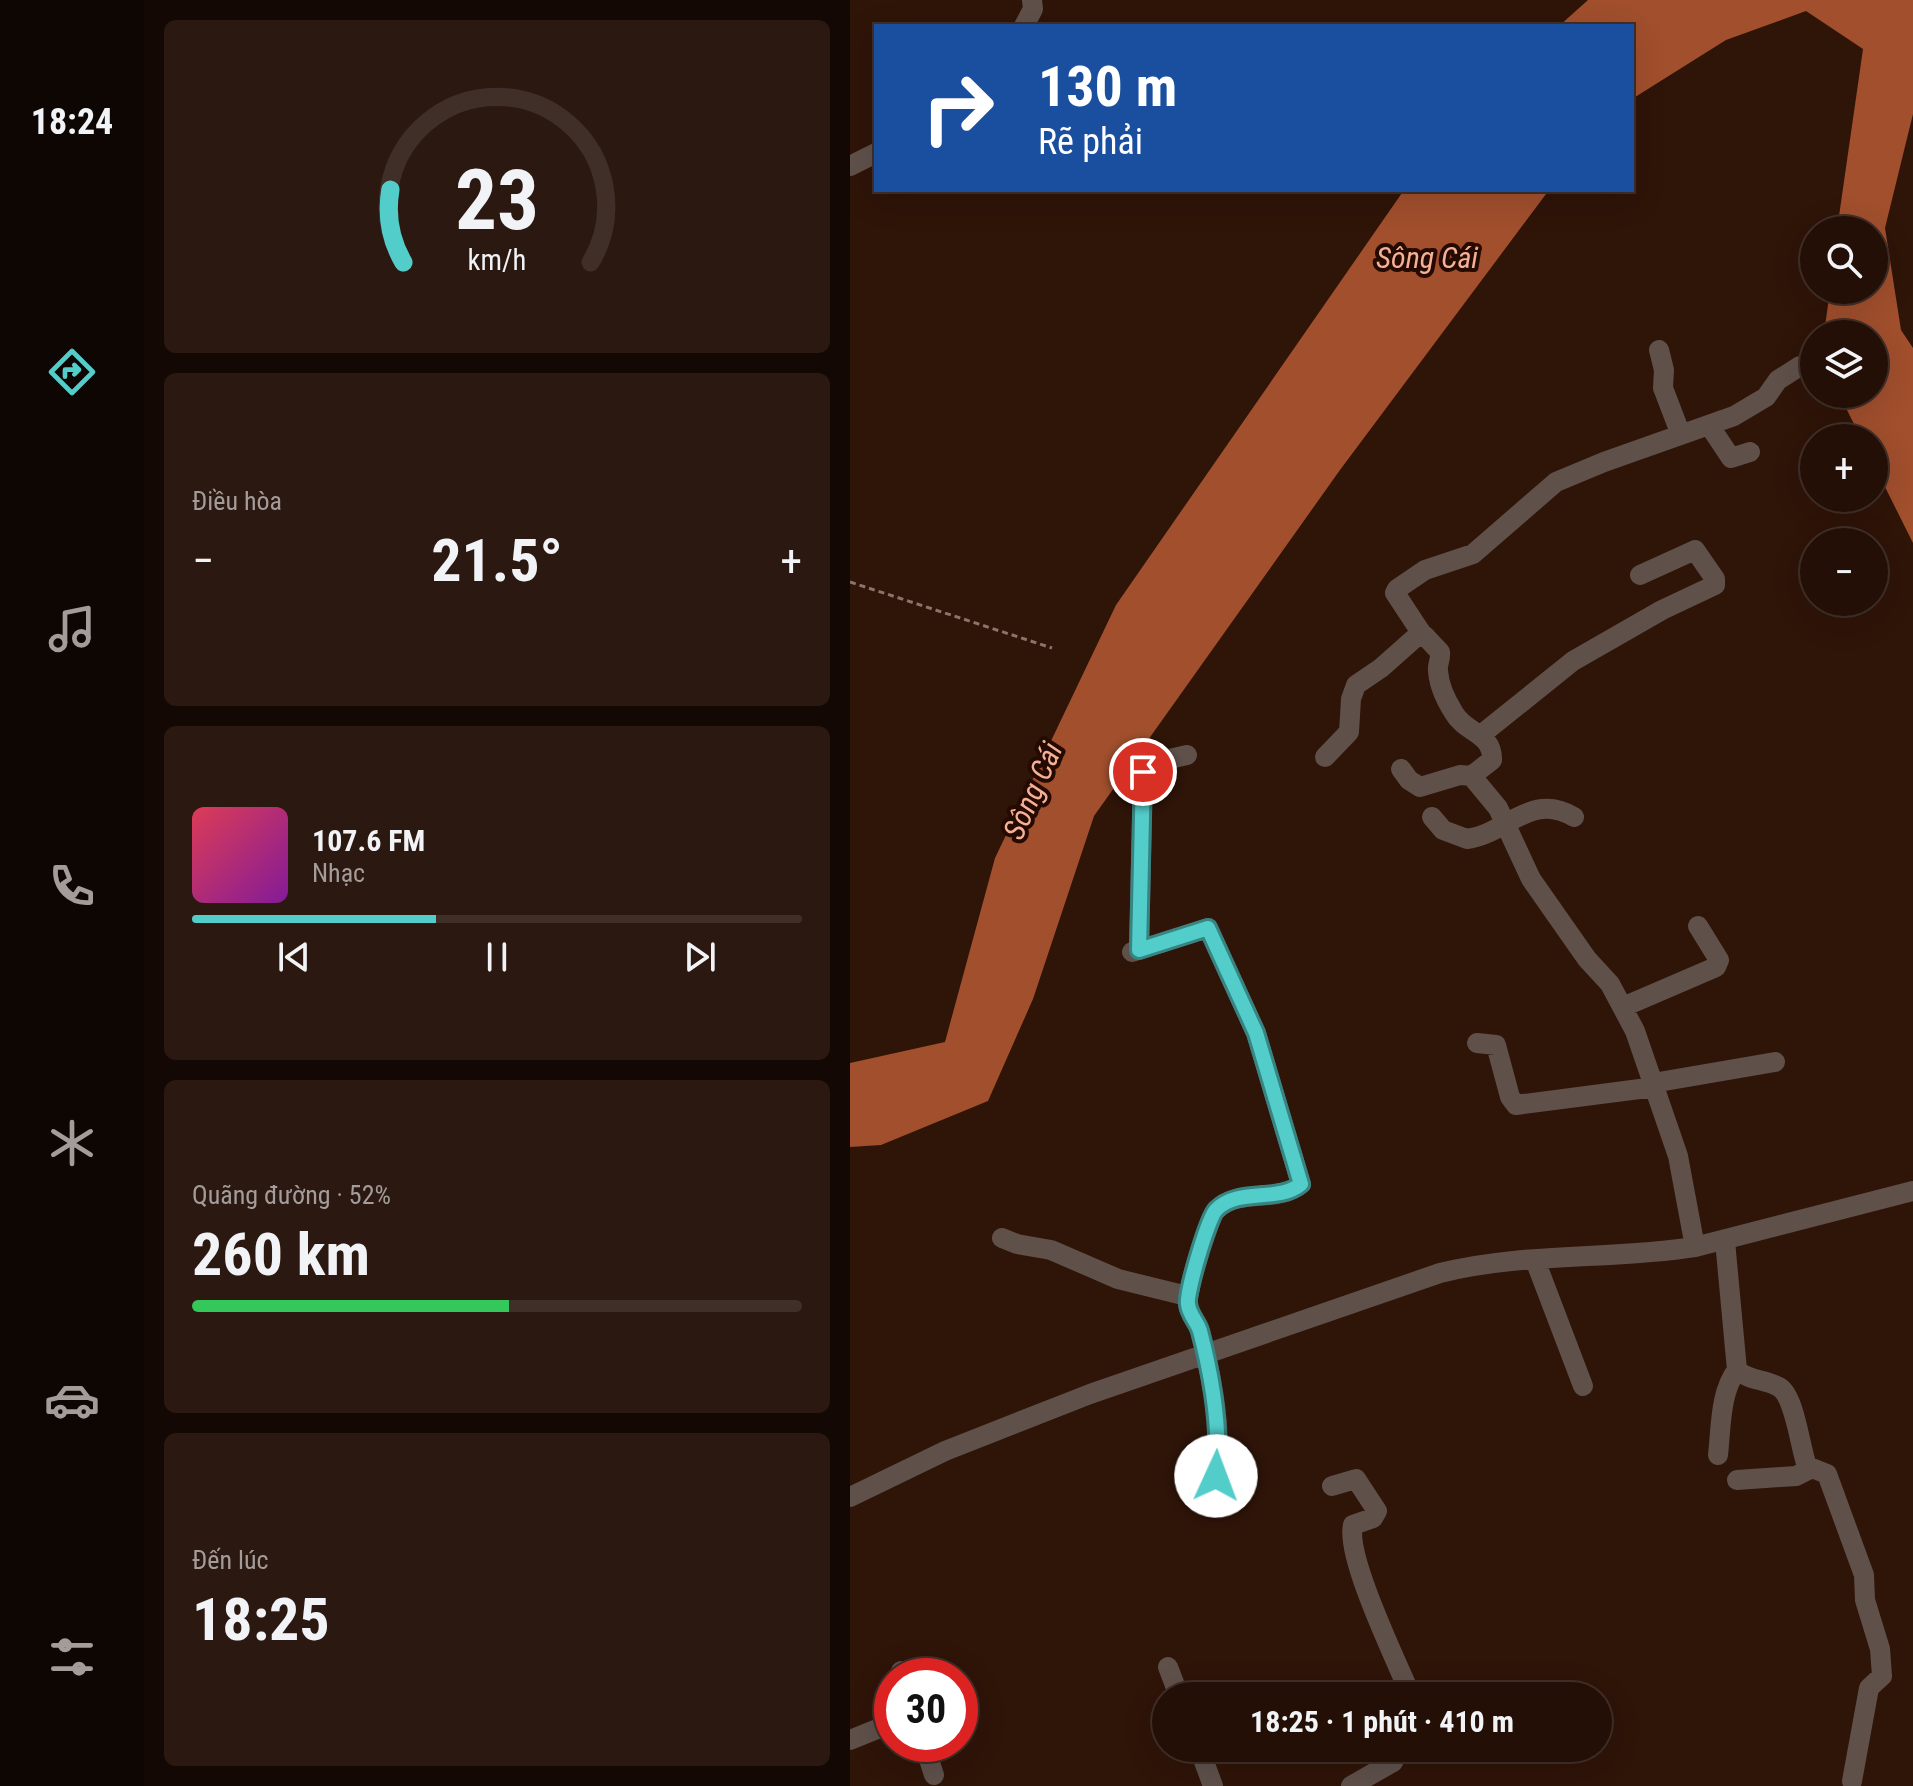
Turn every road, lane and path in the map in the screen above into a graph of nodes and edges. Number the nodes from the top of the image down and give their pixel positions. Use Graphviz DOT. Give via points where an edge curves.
graph roads {
  1 [pos="1032,0"];
  2 [pos="1025,24"];
  3 [pos="874,154"];
  4 [pos="850,166"];
  5 [pos="1659,350"];
  6 [pos="1800,366"];
  7 [pos="1709,425"];
  8 [pos="1681,435"];
  9 [pos="1750,452"];
  10 [pos="1640,575"];
  11 [pos="850,582"];
  12 [pos="1422,634"];
  13 [pos="1052,648"];
  14 [pos="1482,734"];
  15 [pos="1187,755"];
  16 [pos="1325,757"];
  17 [pos="1401,769"];
  18 [pos="1473,776"];
  19 [pos="1432,817"];
  20 [pos="1574,817"];
  21 [pos="1504,822"];
  22 [pos="1698,926"];
  23 [pos="1623,1007"];
  24 [pos="1477,1043"];
  25 [pos="1775,1062"];
  26 [pos="1654,1085"];
  27 [pos="1913,1191"];
  28 [pos="1002,1238"];
  29 [pos="1725,1241"];
  30 [pos="1695,1247"];
  31 [pos="1535,1260"];
  32 [pos="1187,1296"];
  33 [pos="1205,1354"];
  34 [pos="1737,1370"];
  35 [pos="1583,1386"];
  36 [pos="1718,1455"];
  37 [pos="1810,1469"];
  38 [pos="1216,1476"];
  39 [pos="1737,1480"];
  40 [pos="1332,1486"];
  41 [pos="850,1497"];
  42 [pos="1168,1667"];
  43 [pos="1174,1682"];
  44 [pos="1405,1682"];
  45 [pos="874,1730"];
  46 [pos="851,1738"];
  47 [pos="930,1762"];
  48 [pos="1204,1762"];
  49 [pos="1393,1762"];
  50 [pos="934,1775"];
  51 [pos="1852,1781"];
  52 [pos="1213,1786"];
  53 [pos="1351,1786"];
  1 -- 2 [label="street"];
  3 -- 4 [label="street"];
  5 -- 8 [label="street" via="1663,388"];
  6 -- 7 [label="street" via="1753,407"];
  7 -- 8 [label="street"];
  7 -- 9 [label="street" via="1731,458"];
  8 -- 12 [label="street" via="1556,482 1473,554 1415,575 1395,593"];
  10 -- 14 [label="street" via="1695,550 1715,585 1573,661"];
  11 -- 13 [label="path"];
  12 -- 14 [label="street" via="1440,652 1438,672 1452,710 1466,728"];
  12 -- 16 [label="street" via="1356,685 1349,732"];
  14 -- 18 [label="street" via="1493,756"];
  15 -- 32 [label="street" via="1156,762 1143,772 1136,951 1208,928 1256,1033 1301,1184 1217,1209"];
  17 -- 18 [label="street" via="1420,787"];
  18 -- 21 [label="street"];
  19 -- 21 [label="street" via="1443,830 1467,839"];
  20 -- 21 [label="street" via="1549,807"];
  21 -- 23 [label="street" via="1538,890"];
  22 -- 23 [label="street" via="1719,960 1716,967"];
  23 -- 26 [label="street"];
  24 -- 26 [label="street" via="1496,1045 1516,1105"];
  25 -- 26 [label="street"];
  26 -- 30 [label="street" via="1678,1156"];
  27 -- 29 [label="street"];
  28 -- 32 [label="street" via="1051,1250 1118,1279"];
  29 -- 30 [label="street"];
  29 -- 34 [label="street"];
  30 -- 31 [label="street"];
  31 -- 33 [label="street" via="1440,1273"];
  31 -- 35 [label="street"];
  32 -- 33 [label="street"];
  33 -- 38 [label="street" via="1219,1446"];
  33 -- 41 [label="street" via="956,1447"];
  34 -- 36 [label="street" via="1724,1403"];
  34 -- 37 [label="street" via="1782,1389"];
  37 -- 39 [label="street" via="1796,1476"];
  37 -- 51 [label="street" via="1829,1478 1864,1575 1867,1609 1882,1659 1882,1676 1867,1696"];
  40 -- 44 [label="street" via="1356,1479 1377,1511 1373,1518 1353,1525 1352,1542"];
  42 -- 43 [label="street"];
  45 -- 46 [label="street"];
  47 -- 50 [label="street"];
  48 -- 52 [label="street"];
  49 -- 53 [label="street"];
}
